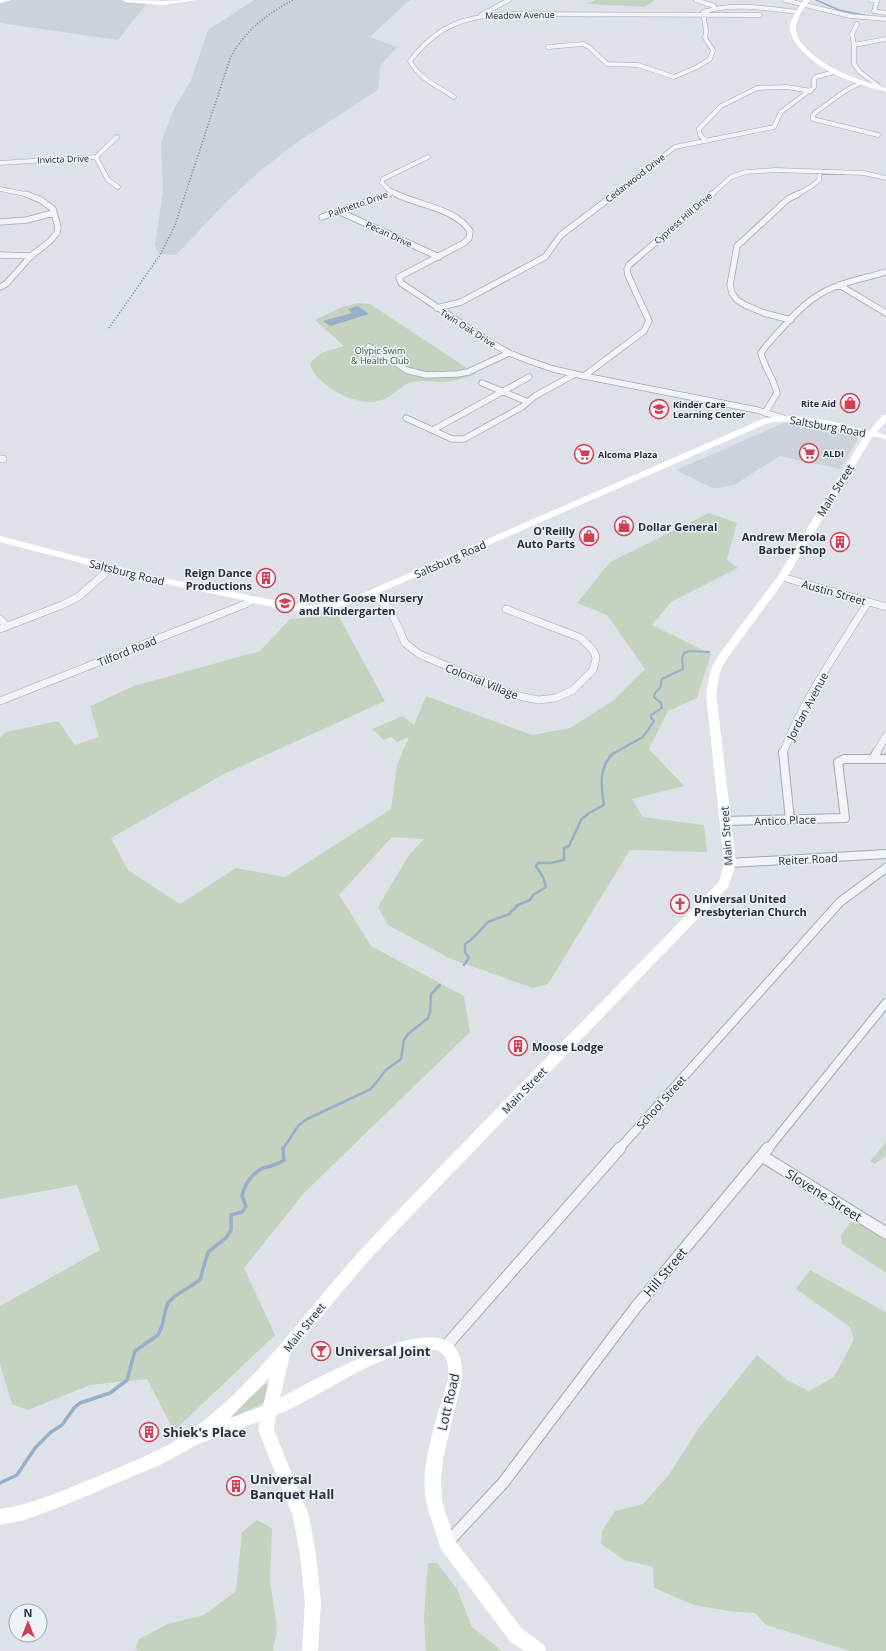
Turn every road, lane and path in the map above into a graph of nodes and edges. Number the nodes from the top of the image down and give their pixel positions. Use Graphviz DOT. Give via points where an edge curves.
graph roads {
  1 [pos="8,0"];
  2 [pos="125,0"];
  3 [pos="194,0"];
  4 [pos="509,0"];
  5 [pos="696,0"];
  6 [pos="785,0"];
  7 [pos="871,0"];
  8 [pos="877,0"];
  9 [pos="0,1"];
  10 [pos="806,2"];
  11 [pos="714,6"];
  12 [pos="800,12"];
  13 [pos="886,13"];
  14 [pos="702,14"];
  15 [pos="760,15"];
  16 [pos="480,16"];
  17 [pos="886,19"];
  18 [pos="857,24"];
  19 [pos="886,39"];
  20 [pos="854,45"];
  21 [pos="548,47"];
  22 [pos="834,72"];
  23 [pos="860,82"];
  24 [pos="884,89"];
  25 [pos="811,91"];
  26 [pos="454,97"];
  27 [pos="878,135"];
  28 [pos="117,137"];
  29 [pos="705,140"];
  30 [pos="96,157"];
  31 [pos="428,157"];
  32 [pos="0,163"];
  33 [pos="820,171"];
  34 [pos="886,178"];
  35 [pos="118,188"];
  36 [pos="0,189"];
  37 [pos="394,192"];
  38 [pos="338,211"];
  39 [pos="53,213"];
  40 [pos="322,217"];
  41 [pos="0,222"];
  42 [pos="0,255"];
  43 [pos="32,256"];
  44 [pos="439,257"];
  45 [pos="886,272"];
  46 [pos="839,285"];
  47 [pos="0,287"];
  48 [pos="437,308"];
  49 [pos="886,313"];
  50 [pos="791,320"];
  51 [pos="369,347"];
  52 [pos="509,353"];
  53 [pos="575,374"];
  54 [pos="584,376"];
  55 [pos="529,377"];
  56 [pos="482,383"];
  57 [pos="503,392"];
  58 [pos="528,402"];
  59 [pos="765,413"];
  60 [pos="406,418"];
  61 [pos="784,418"];
  62 [pos="886,418"];
  63 [pos="433,430"];
  64 [pos="870,434"];
  65 [pos="886,437"];
  66 [pos="0,539"];
  67 [pos="110,569"];
  68 [pos="782,577"];
  69 [pos="371,593"];
  70 [pos="253,599"];
  71 [pos="868,602"];
  72 [pos="886,607"];
  73 [pos="506,609"];
  74 [pos="0,619"];
  75 [pos="4,627"];
  76 [pos="0,701"];
  77 [pos="886,736"];
  78 [pos="873,759"];
  79 [pos="886,759"];
  80 [pos="790,820"];
  81 [pos="725,821"];
  82 [pos="886,854"];
  83 [pos="730,863"];
  84 [pos="886,868"];
  85 [pos="886,1003"];
  86 [pos="762,1156"];
  87 [pos="886,1233"];
  88 [pos="445,1347"];
  89 [pos="283,1354"];
  90 [pos="269,1410"];
  91 [pos="191,1440"];
  92 [pos="0,1516"];
  93 [pos="447,1543"];
  94 [pos="310,1651"];
  95 [pos="538,1651"];
  1 -- 9 [label="street"];
  2 -- 3 [label="street" via="162,3"];
  4 -- 16 [label="street" via="483,12"];
  5 -- 11 [label="street"];
  6 -- 10 [label="street"];
  7 -- 8 [label="street"];
  8 -- 13 [label="street" via="874,11"];
  10 -- 12 [label="street"];
  10 -- 17 [label="street" via="850,16"];
  11 -- 12 [label="street" via="748,4"];
  11 -- 14 [label="street"];
  12 -- 22 [label="street" via="792,28 794,35 814,61"];
  14 -- 15 [label="street, Meadow Avenue"];
  14 -- 16 [label="street, Meadow Avenue"];
  14 -- 21 [label="street" via="706,31 704,38 712,47 712,55 707,62 678,76 638,65 607,64 589,47 580,43"];
  16 -- 26 [label="street, Meadow Avenue" via="431,36 410,61 411,66 420,74"];
  18 -- 20 [label="street" via="852,34"];
  19 -- 20 [label="street"];
  20 -- 24 [label="street" via="856,68"];
  22 -- 23 [label="street"];
  22 -- 25 [label="street, Cedarwood Drive" via="816,77"];
  23 -- 24 [label="street"];
  23 -- 27 [label="street" via="816,112 813,119"];
  25 -- 29 [label="street, Cedarwood Drive" via="781,112 772,128"];
  25 -- 29 [label="street" via="768,86 749,90 721,106 699,128 700,135"];
  28 -- 30 [label="street, Invicta Drive"];
  29 -- 48 [label="street, Cedarwood Drive" via="674,147 561,235 545,258 461,302"];
  30 -- 32 [label="street, Invicta Drive"];
  30 -- 35 [label="street" via="108,180"];
  31 -- 37 [label="street, Twin Oak Drive" via="383,179 382,183"];
  33 -- 34 [label="street, Cypress Hill Drive" via="864,173"];
  33 -- 50 [label="street" via="819,180 788,199 737,246 730,285 734,296 760,313"];
  33 -- 54 [label="street, Cypress Hill Drive" via="770,170 746,172 731,177 629,265 628,275 649,321 644,331"];
  36 -- 39 [label="street" via="40,198 53,208"];
  37 -- 38 [label="street, Palmetto Drive"];
  37 -- 44 [label="street, Twin Oak Drive" via="454,217 467,226 470,236 466,242"];
  38 -- 40 [label="street, Palmetto Drive"];
  38 -- 44 [label="street, Pecan Drive"];
  39 -- 41 [label="street" via="22,221"];
  39 -- 43 [label="street" via="58,227 57,233"];
  42 -- 43 [label="street"];
  43 -- 47 [label="street" via="6,284"];
  44 -- 48 [label="street, Twin Oak Drive" via="399,277 401,283"];
  45 -- 46 [label="street"];
  46 -- 49 [label="street"];
  46 -- 50 [label="street" via="815,297"];
  48 -- 52 [label="street, Twin Oak Drive"];
  50 -- 59 [label="street" via="761,353 777,393"];
  51 -- 52 [label="street" via="406,370 426,375 468,372"];
  52 -- 53 [label="street, Twin Oak Drive"];
  53 -- 54 [label="street, Twin Oak Drive"];
  53 -- 58 [label="street"];
  54 -- 59 [label="street, Twin Oak Drive"];
  55 -- 57 [label="street"];
  56 -- 57 [label="street"];
  57 -- 58 [label="street"];
  57 -- 63 [label="street"];
  58 -- 63 [label="street" via="464,439 452,439"];
  59 -- 61 [label="street, Twin Oak Drive"];
  60 -- 63 [label="street"];
  61 -- 64 [label="street, Saltsburg Road" via="808,420"];
  61 -- 69 [label="street, Saltsburg Road" via="757,424"];
  62 -- 64 [label="street, Main Street"];
  64 -- 65 [label="street, Saltsburg Road"];
  64 -- 68 [label="street, Main Street"];
  66 -- 67 [label="street, Saltsburg Road"];
  67 -- 70 [label="street, Saltsburg Road"];
  67 -- 75 [label="street" via="78,597"];
  68 -- 71 [label="street, Austin Street"];
  68 -- 81 [label="street, Main Street" via="724,656 715,675 711,693"];
  69 -- 70 [label="street, Saltsburg Road" via="346,603 319,608 287,606"];
  69 -- 73 [label="street, Colonial Village" via="390,609 406,643 419,654 514,695 543,700 562,696 592,673 596,663 596,654 592,646 581,638"];
  70 -- 76 [label="street, Tilford Road"];
  71 -- 72 [label="street, Austin Street"];
  71 -- 80 [label="street, Jordan Avenue" via="812,693 783,753"];
  74 -- 75 [label="street"];
  77 -- 78 [label="street"];
  78 -- 79 [label="street"];
  78 -- 80 [label="street, Antico Place" via="844,759 838,762 845,818"];
  80 -- 81 [label="street, Antico Place"];
  81 -- 83 [label="street, Main Street"];
  82 -- 83 [label="street, Reiter Road"];
  83 -- 89 [label="street, Main Street" via="724,884 376,1243"];
  84 -- 88 [label="street, School Street" via="840,902"];
  85 -- 86 [label="street, Hill Street"];
  86 -- 87 [label="street, Slovene Street"];
  86 -- 93 [label="street, Hill Street" via="636,1307 503,1483"];
  88 -- 90 [label="street" via="434,1343 401,1347"];
  88 -- 93 [label="street, Lott Road" via="453,1356 456,1367 455,1380 435,1458 433,1479 434,1501"];
  89 -- 90 [label="street"];
  89 -- 91 [label="street, Main Street" via="232,1406"];
  90 -- 91 [label="street"];
  90 -- 94 [label="street" via="266,1430 301,1516 308,1555 313,1602"];
  91 -- 92 [label="street, Main Street" via="145,1464 55,1502 13,1515"];
  93 -- 95 [label="street, Lott Road" via="516,1635"];
}
